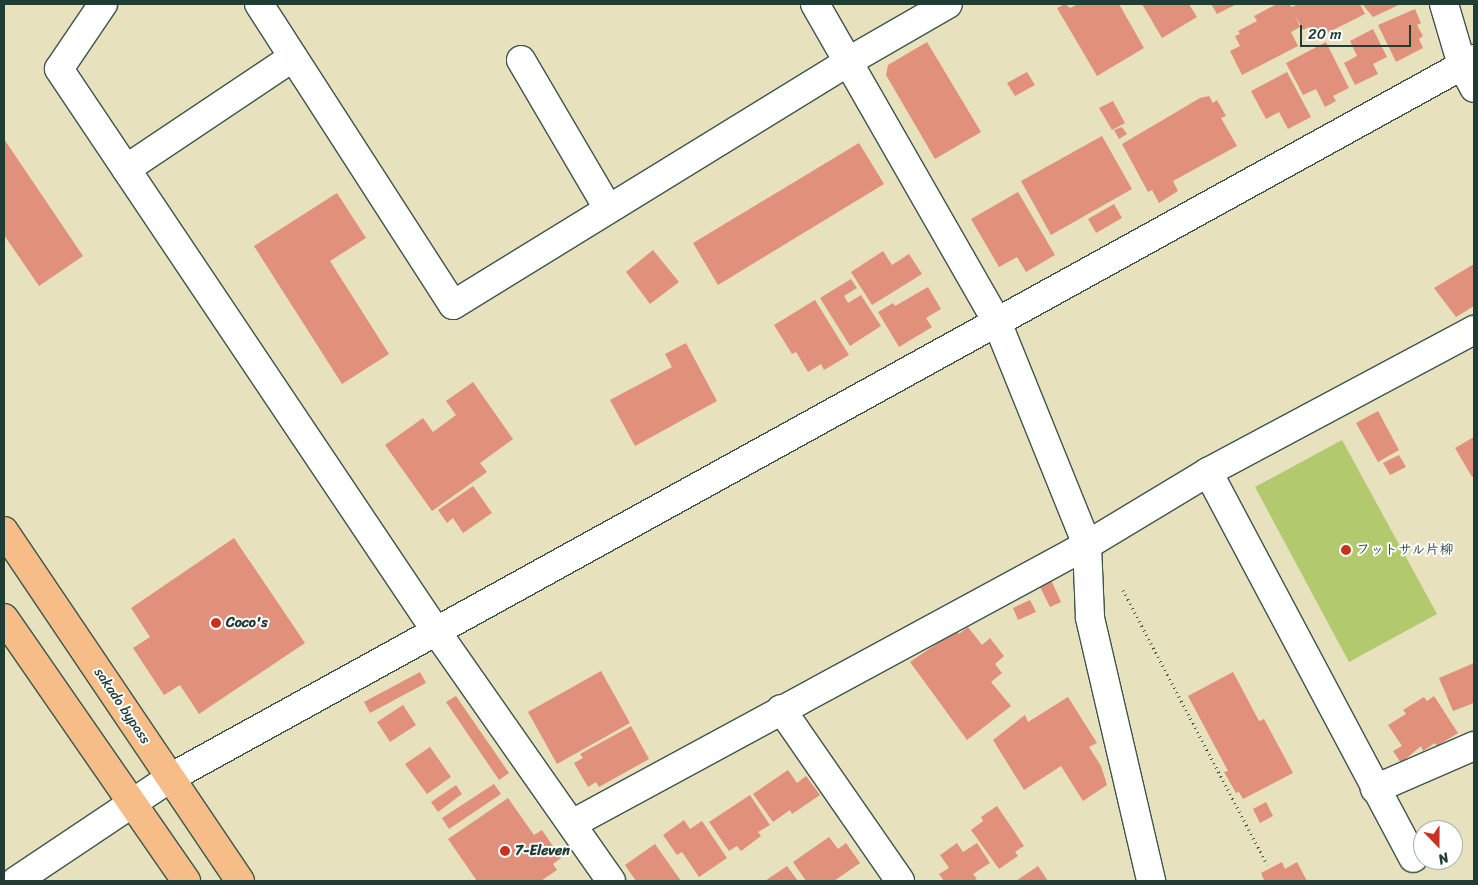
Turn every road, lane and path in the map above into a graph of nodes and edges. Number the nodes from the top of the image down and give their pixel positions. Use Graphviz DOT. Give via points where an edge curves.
graph roads {
  1 [pos="103,4"];
  2 [pos="259,4"];
  3 [pos="815,4"];
  4 [pos="948,4"];
  5 [pos="1444,4"];
  6 [pos="293,57"];
  7 [pos="521,60"];
  8 [pos="848,61"];
  9 [pos="1470,71"];
  10 [pos="126,169"];
  11 [pos="608,208"];
  12 [pos="997,322"];
  13 [pos="1474,330"];
  14 [pos="1208,472"];
  15 [pos="4,532"];
  16 [pos="1087,545"];
  17 [pos="1122,588"];
  18 [pos="4,618"];
  19 [pos="436,631"];
  20 [pos="781,709"];
  21 [pos="1474,746"];
  22 [pos="170,778"];
  23 [pos="1375,789"];
  24 [pos="132,801"];
  25 [pos="572,824"];
  26 [pos="1413,858"];
  27 [pos="1267,864"];
  28 [pos="16,881"];
  29 [pos="186,881"];
  30 [pos="240,881"];
  31 [pos="611,881"];
  32 [pos="900,881"];
  33 [pos="1151,881"];
  1 -- 10 [label="street" via="60,69"];
  2 -- 6 [label="street"];
  3 -- 8 [label="street"];
  4 -- 8 [label="street"];
  5 -- 9 [label="street"];
  6 -- 10 [label="street"];
  6 -- 11 [label="street" via="453,305"];
  7 -- 11 [label="street"];
  8 -- 11 [label="street"];
  8 -- 12 [label="street"];
  9 -- 12 [label="street"];
  10 -- 19 [label="street"];
  12 -- 16 [label="street"];
  12 -- 19 [label="street"];
  13 -- 14 [label="street"];
  14 -- 16 [label="street"];
  14 -- 23 [label="street"];
  15 -- 22 [label="highway, sakado bypass"];
  16 -- 20 [label="street"];
  16 -- 33 [label="street" via="1090,618"];
  17 -- 27 [label="path"];
  18 -- 24 [label="highway"];
  19 -- 22 [label="street"];
  19 -- 25 [label="street"];
  20 -- 25 [label="street"];
  20 -- 32 [label="street"];
  21 -- 23 [label="street"];
  22 -- 24 [label="street"];
  22 -- 30 [label="highway, sakado bypass"];
  23 -- 26 [label="street"];
  24 -- 28 [label="street"];
  24 -- 29 [label="highway"];
  25 -- 31 [label="street"];
}
